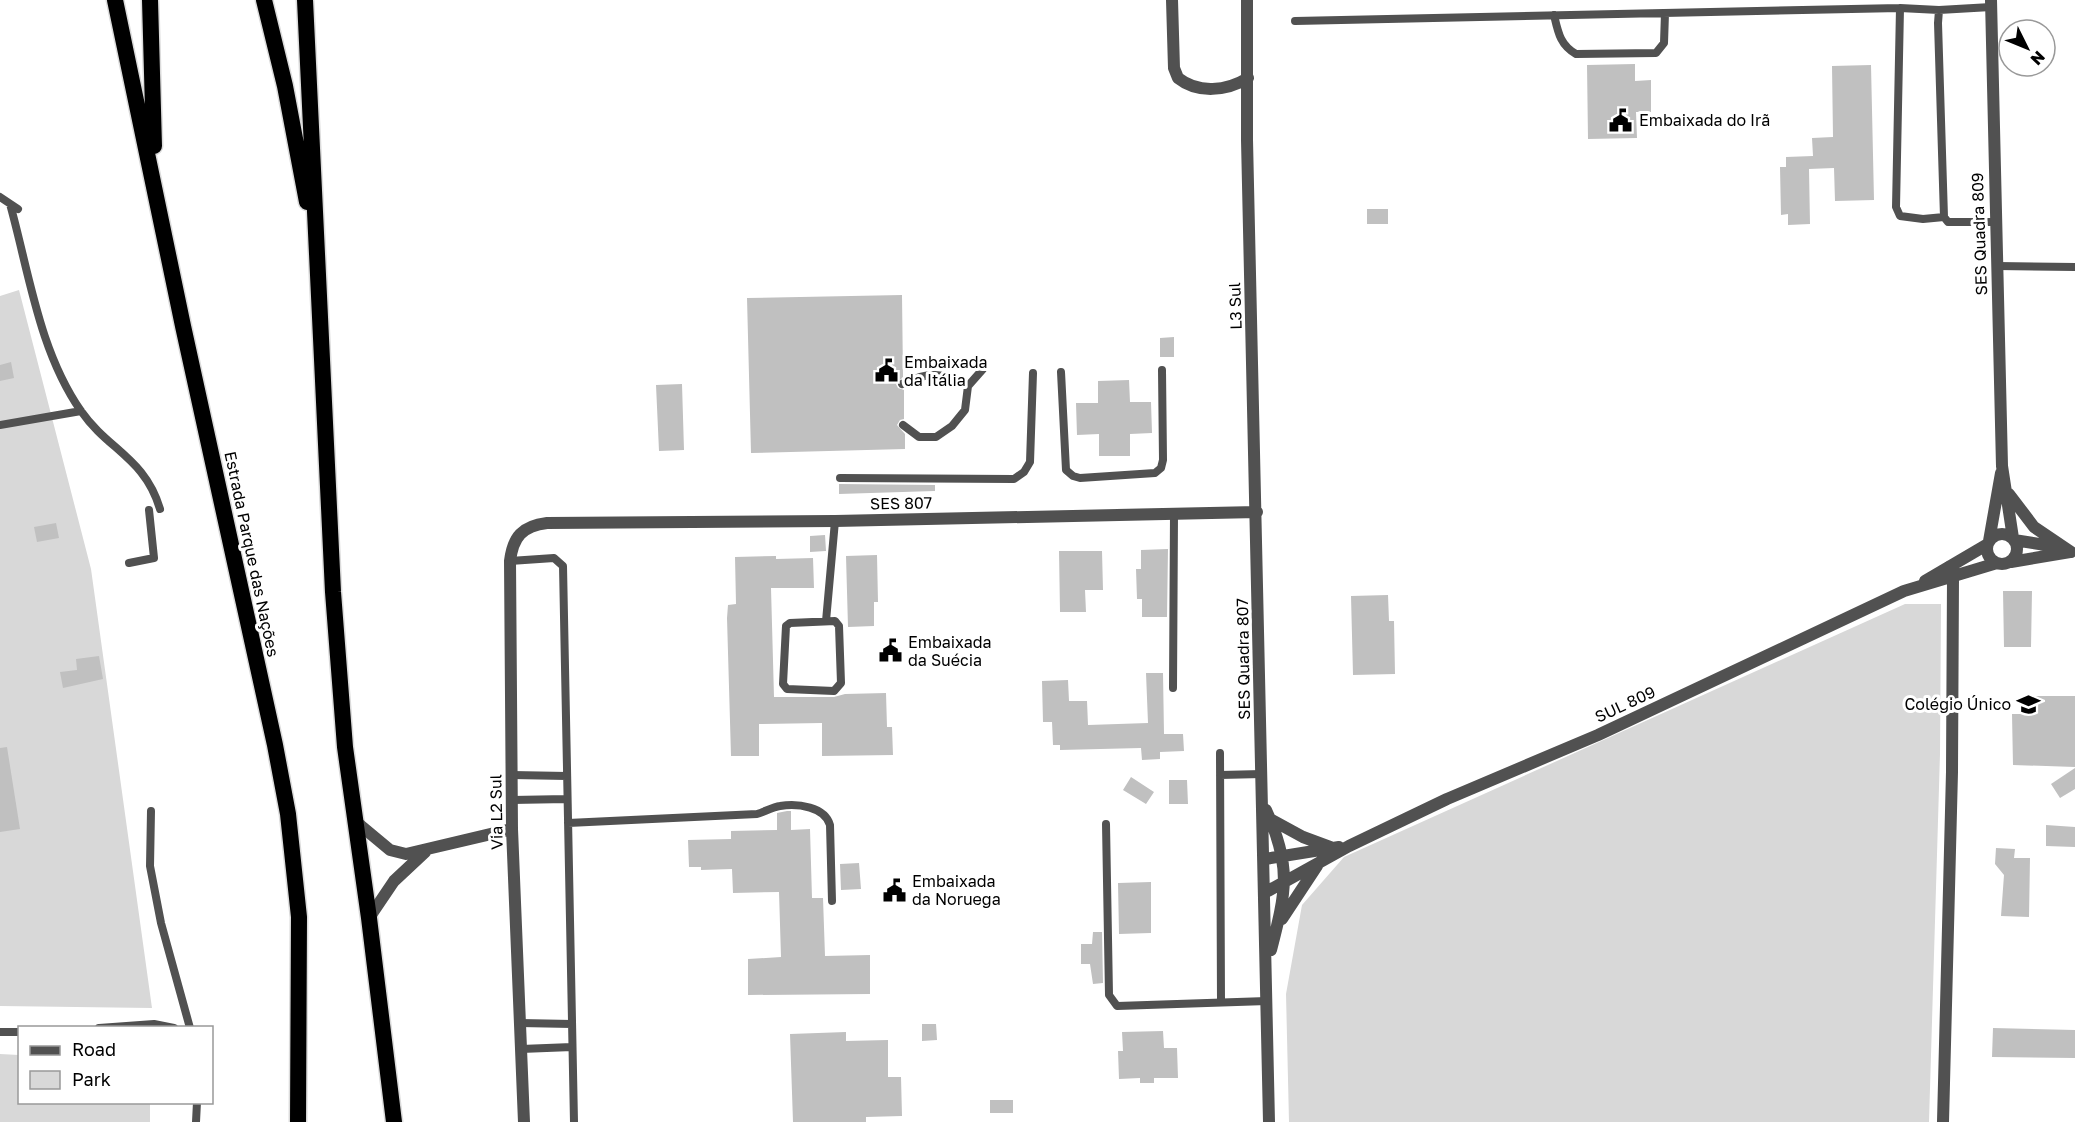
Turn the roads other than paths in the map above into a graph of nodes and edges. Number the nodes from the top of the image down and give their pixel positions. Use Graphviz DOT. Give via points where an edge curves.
graph roads {
  1 [pos="115,0"];
  2 [pos="150,0"];
  3 [pos="264,0"];
  4 [pos="305,0"];
  5 [pos="1173,0"];
  6 [pos="1247,0"];
  7 [pos="1991,4"];
  8 [pos="1900,8"];
  9 [pos="1939,10"];
  10 [pos="1665,13"];
  11 [pos="1554,15"];
  12 [pos="1295,21"];
  13 [pos="1248,78"];
  14 [pos="1232,88"];
  15 [pos="1248,99"];
  16 [pos="155,189"];
  17 [pos="0,196"];
  18 [pos="10,204"];
  19 [pos="18,209"];
  20 [pos="1944,217"];
  21 [pos="1995,222"];
  22 [pos="318,262"];
  23 [pos="1997,266"];
  24 [pos="2075,267"];
  25 [pos="983,369"];
  26 [pos="1162,370"];
  27 [pos="1061,372"];
  28 [pos="1033,373"];
  29 [pos="902,384"];
  30 [pos="968,386"];
  31 [pos="81,411"];
  32 [pos="0,425"];
  33 [pos="903,425"];
  34 [pos="2002,466"];
  35 [pos="840,478"];
  36 [pos="2008,493"];
  37 [pos="160,509"];
  38 [pos="149,510"];
  39 [pos="1257,512"];
  40 [pos="1174,514"];
  41 [pos="835,521"];
  42 [pos="546,522"];
  43 [pos="2014,539"];
  44 [pos="1989,542"];
  45 [pos="2073,552"];
  46 [pos="510,561"];
  47 [pos="2011,562"];
  48 [pos="129,563"];
  49 [pos="1997,563"];
  50 [pos="1951,572"];
  51 [pos="826,621"];
  52 [pos="1173,688"];
  53 [pos="1220,753"];
  54 [pos="1262,774"];
  55 [pos="512,775"];
  56 [pos="1220,775"];
  57 [pos="567,776"];
  58 [pos="567,799"];
  59 [pos="512,800"];
  60 [pos="1263,804"];
  61 [pos="151,811"];
  62 [pos="353,819"];
  63 [pos="1270,819"];
  64 [pos="568,823"];
  65 [pos="1106,824"];
  66 [pos="512,829"];
  67 [pos="1349,846"];
  68 [pos="1334,848"];
  69 [pos="426,851"];
  70 [pos="1284,857"];
  71 [pos="1265,860"];
  72 [pos="1319,862"];
  73 [pos="1284,882"];
  74 [pos="1266,892"];
  75 [pos="832,901"];
  76 [pos="369,918"];
  77 [pos="1275,934"];
  78 [pos="1267,966"];
  79 [pos="1267,1001"];
  80 [pos="1221,1002"];
  81 [pos="520,1023"];
  82 [pos="572,1024"];
  83 [pos="126,1026"];
  84 [pos="164,1026"];
  85 [pos="189,1026"];
  86 [pos="0,1032"];
  87 [pos="18,1032"];
  88 [pos="572,1047"];
  89 [pos="521,1049"];
  90 [pos="197,1104"];
  91 [pos="196,1122"];
  92 [pos="298,1122"];
  93 [pos="394,1122"];
  94 [pos="524,1122"];
  95 [pos="574,1122"];
  96 [pos="1269,1122"];
  97 [pos="1943,1122"];
  1 -- 16 [label="highway, Estrada Parque das Nações"];
  2 -- 16 [label="highway"];
  3 -- 22 [label="highway" via="285,86"];
  4 -- 22 [label="highway"];
  5 -- 14 [label="street" via="1174,68 1178,78 1195,88"];
  6 -- 13 [label="street, L3 Sul"];
  7 -- 9 [label="lane"];
  7 -- 21 [label="street, SES Quadra 809"];
  8 -- 9 [label="lane"];
  8 -- 10 [label="lane"];
  8 -- 20 [label="lane" via="1896,207 1900,216"];
  9 -- 20 [label="lane"];
  10 -- 11 [label="lane"];
  10 -- 11 [label="lane" via="1664,43 1656,53 1576,54 1565,48 1559,38"];
  11 -- 12 [label="lane"];
  13 -- 14 [label="street"];
  13 -- 15 [label="street, L3 Sul"];
  14 -- 15 [label="street"];
  15 -- 39 [label="street, L3 Sul"];
  16 -- 92 [label="highway, Estrada Parque das Nações" via="288,814 299,917"];
  17 -- 18 [label="lane"];
  18 -- 19 [label="lane"];
  18 -- 31 [label="lane" via="45,338"];
  20 -- 21 [label="lane" via="1948,222"];
  21 -- 23 [label="street, SES Quadra 809"];
  22 -- 62 [label="highway" via="333,592"];
  23 -- 24 [label="lane"];
  23 -- 34 [label="street, SES Quadra 809"];
  25 -- 30 [label="lane"];
  26 -- 27 [label="lane" via="1161,468 1155,473 1080,477 1066,470"];
  28 -- 35 [label="lane" via="1030,462 1014,478"];
  29 -- 30 [label="lane" via="920,375 949,375"];
  30 -- 33 [label="lane" via="965,410 936,437 919,437"];
  31 -- 32 [label="lane"];
  31 -- 37 [label="lane" via="147,476"];
  34 -- 36 [label="street, SES Quadra 809"];
  34 -- 44 [label="street, SES Quadra 809"];
  36 -- 43 [label="street, SES Quadra 809"];
  36 -- 45 [label="street" via="2034,527"];
  38 -- 48 [label="lane" via="154,558"];
  39 -- 40 [label="street, SES 807"];
  39 -- 54 [label="street, SES Quadra 807"];
  40 -- 41 [label="street, SES 807"];
  40 -- 52 [label="lane"];
  41 -- 42 [label="street, SES 807"];
  41 -- 51 [label="lane"];
  42 -- 46 [label="street, Via L2 Sul" via="520,531"];
  43 -- 44 [label="street" via="2000,534"];
  43 -- 45 [label="street"];
  43 -- 47 [label="street" via="2018,550"];
  44 -- 49 [label="street" via="1988,554"];
  44 -- 50 [label="street, SUL 809"];
  45 -- 47 [label="street"];
  46 -- 55 [label="street, Via L2 Sul"];
  46 -- 57 [label="lane" via="554,558 563,566"];
  47 -- 49 [label="street"];
  49 -- 50 [label="street, SUL 809"];
  50 -- 67 [label="street, SUL 809"];
  50 -- 97 [label="street"];
  51 -- 51 [label="lane" via="835,621 839,626 841,683 834,691 787,689 783,684 784,630 790,623"];
  53 -- 56 [label="lane"];
  54 -- 56 [label="lane"];
  54 -- 60 [label="street, SES Quadra 807"];
  55 -- 57 [label="lane"];
  55 -- 59 [label="street, Via L2 Sul"];
  56 -- 80 [label="lane"];
  57 -- 58 [label="lane"];
  58 -- 59 [label="lane"];
  58 -- 64 [label="lane"];
  59 -- 66 [label="street, Via L2 Sul"];
  60 -- 63 [label="street, SES Quadra 807"];
  60 -- 71 [label="street, SES Quadra 807"];
  61 -- 85 [label="lane" via="150,866"];
  62 -- 69 [label="street" via="390,850 406,854"];
  62 -- 76 [label="highway"];
  63 -- 68 [label="street"];
  63 -- 70 [label="street, SES Quadra 807"];
  64 -- 75 [label="lane" via="757,814 781,806 820,810 828,816 830,825"];
  64 -- 82 [label="lane"];
  65 -- 80 [label="lane" via="1112,1000 1117,1006"];
  66 -- 69 [label="street"];
  66 -- 81 [label="street, Via L2 Sul"];
  67 -- 68 [label="street, SUL 809"];
  67 -- 72 [label="street, SUL 809"];
  68 -- 70 [label="street, SUL 809"];
  69 -- 76 [label="street" via="394,881"];
  70 -- 71 [label="street, SUL 809"];
  70 -- 73 [label="street, SES Quadra 807"];
  71 -- 74 [label="street, SES Quadra 807"];
  72 -- 73 [label="street, SUL 809"];
  72 -- 77 [label="street"];
  73 -- 74 [label="street, SUL 809"];
  73 -- 77 [label="street, SES Quadra 807"];
  74 -- 78 [label="street, SES Quadra 807"];
  76 -- 93 [label="highway"];
  77 -- 78 [label="street, SES Quadra 807"];
  78 -- 79 [label="street, SES Quadra 807"];
  79 -- 80 [label="lane"];
  79 -- 96 [label="street, SES Quadra 807"];
  81 -- 82 [label="lane"];
  81 -- 89 [label="street, Via L2 Sul"];
  82 -- 88 [label="lane"];
  83 -- 84 [label="lane"];
  86 -- 87 [label="lane"];
  88 -- 89 [label="lane"];
  88 -- 95 [label="lane"];
  89 -- 94 [label="street, Via L2 Sul"];
  90 -- 91 [label="lane"];
}
